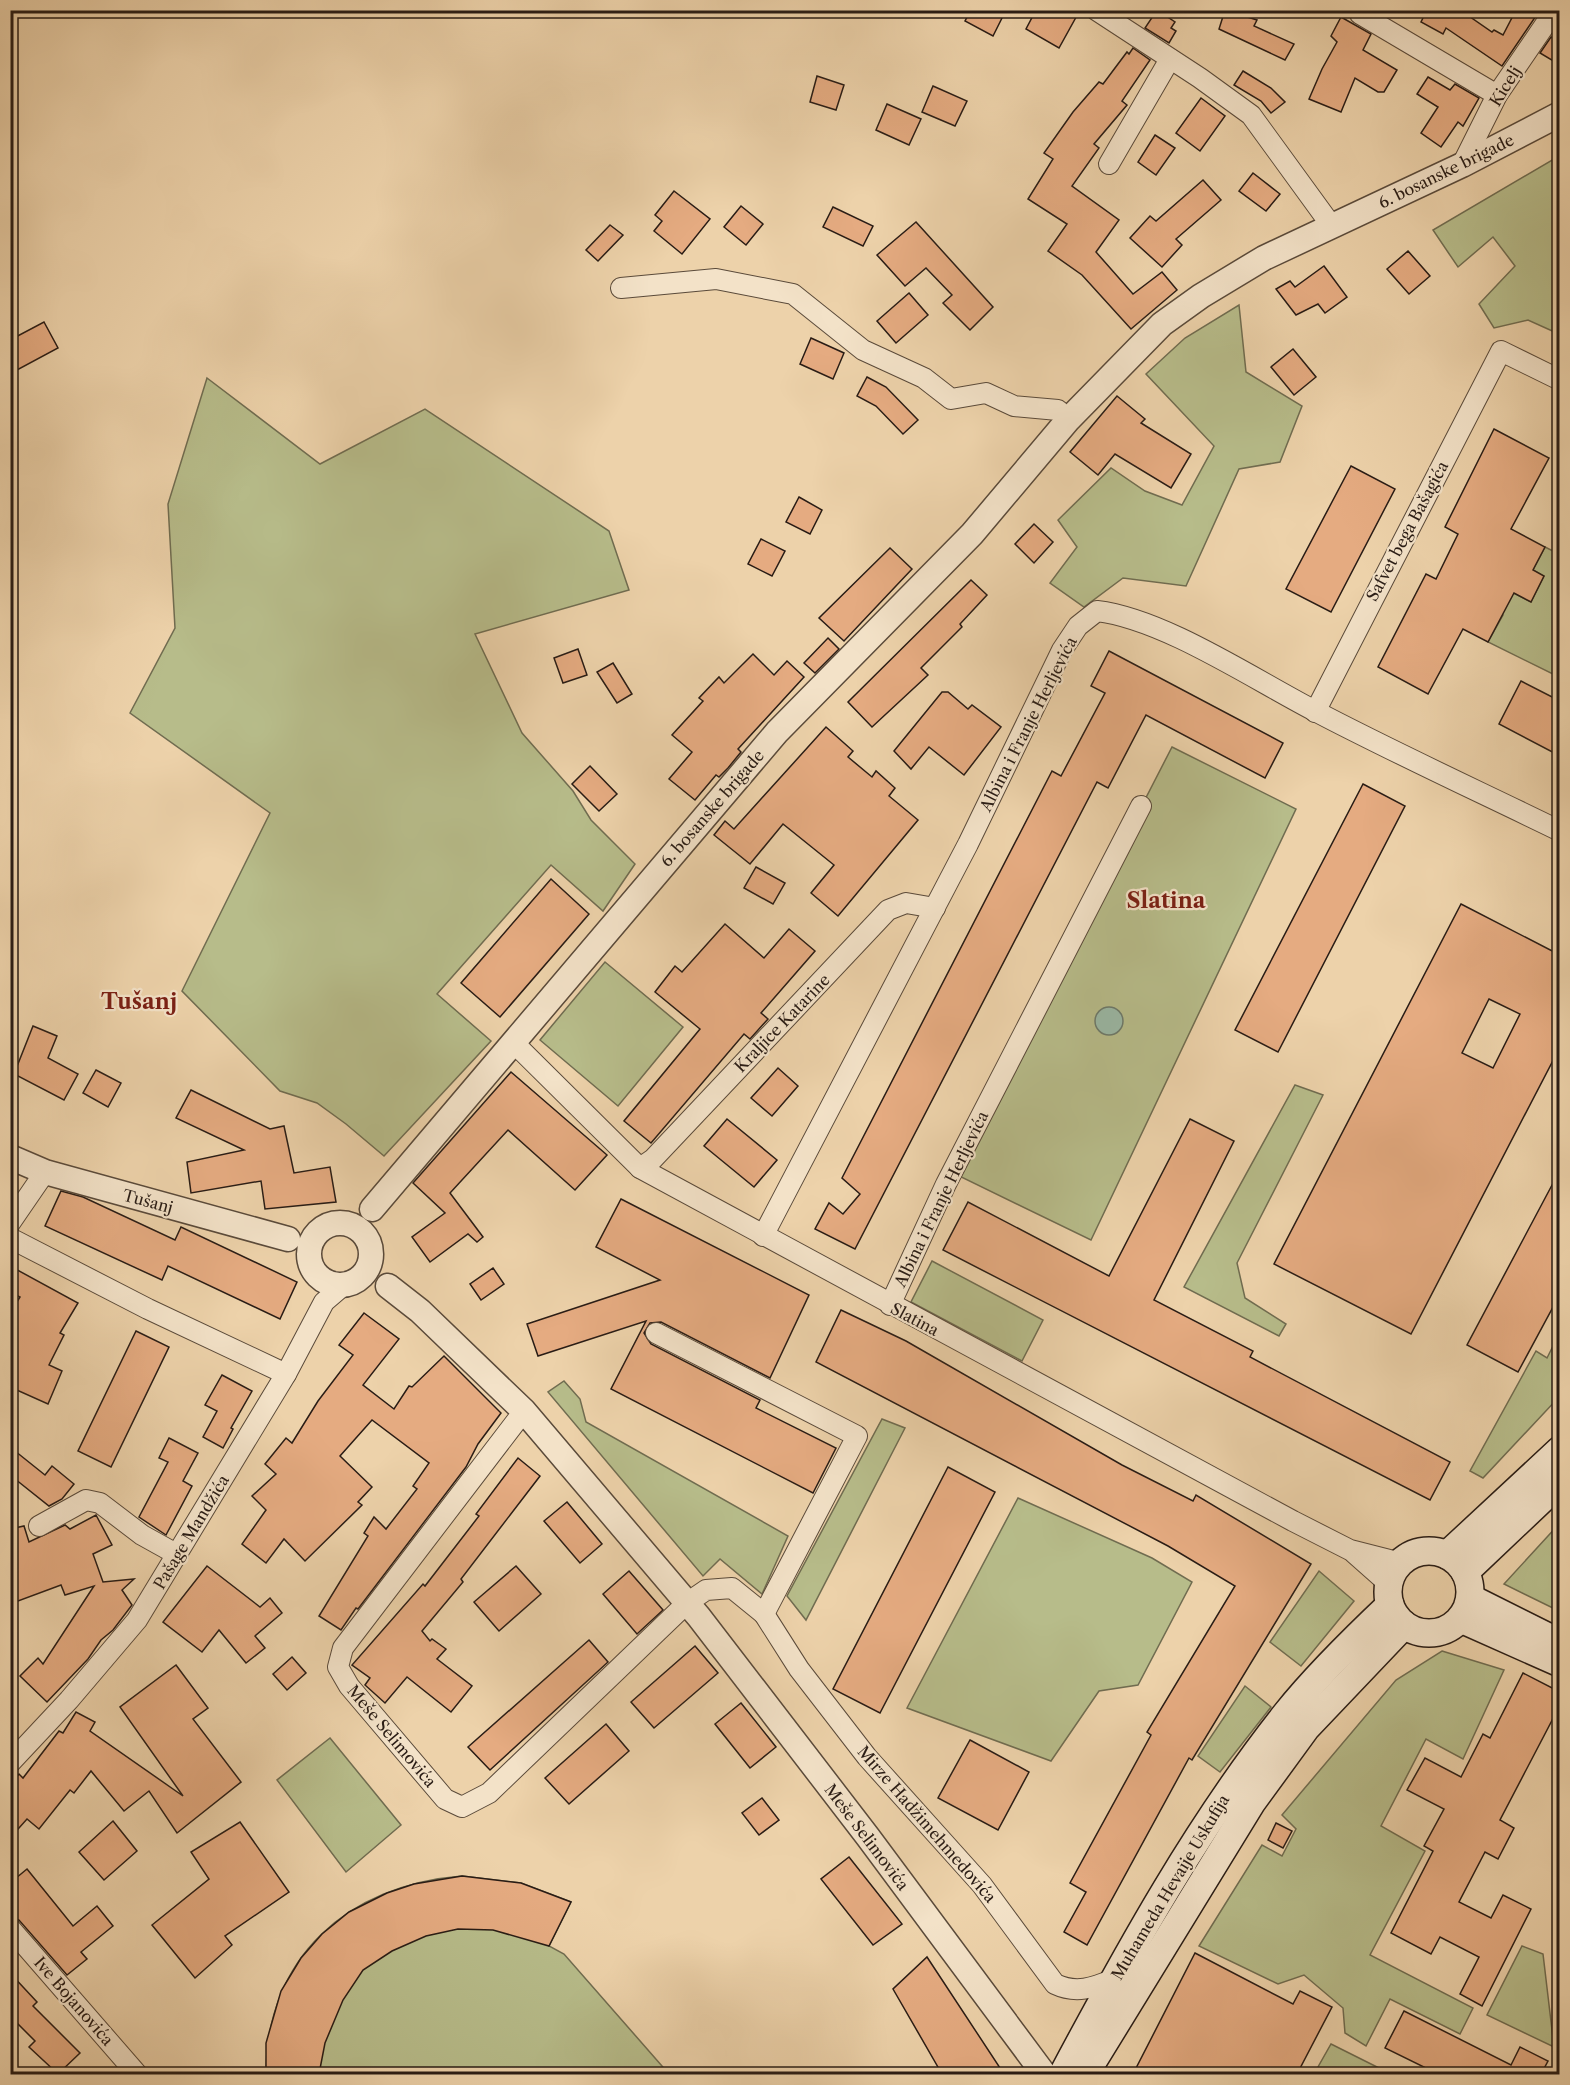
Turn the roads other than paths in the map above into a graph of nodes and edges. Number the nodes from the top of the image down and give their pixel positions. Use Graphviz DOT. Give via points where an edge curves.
graph roads {
  1 [pos="1096,10"];
  2 [pos="1555,10"];
  3 [pos="1360,14"];
  4 [pos="1170,59"];
  5 [pos="1497,95"];
  6 [pos="1560,114"];
  7 [pos="1109,164"];
  8 [pos="1462,165"];
  9 [pos="1331,225"];
  10 [pos="621,288"];
  11 [pos="1560,380"];
  12 [pos="1068,420"];
  13 [pos="1315,712"];
  14 [pos="1141,806"];
  15 [pos="1560,831"];
  16 [pos="934,908"];
  17 [pos="513,1042"];
  18 [pos="10,1156"];
  19 [pos="640,1168"];
  20 [pos="45,1172"];
  21 [pos="372,1209"];
  22 [pos="10,1223"];
  23 [pos="344,1223"];
  24 [pos="318,1232"];
  25 [pos="764,1236"];
  26 [pos="10,1238"];
  27 [pos="288,1239"];
  28 [pos="369,1249"];
  29 [pos="309,1259"];
  30 [pos="350,1283"];
  31 [pos="388,1286"];
  32 [pos="890,1305"];
  33 [pos="656,1333"];
  34 [pos="286,1374"];
  35 [pos="524,1411"];
  36 [pos="1560,1450"];
  37 [pos="1560,1482"];
  38 [pos="39,1526"];
  39 [pos="178,1556"];
  40 [pos="1460,1586"];
  41 [pos="1396,1594"];
  42 [pos="687,1603"];
  43 [pos="764,1614"];
  44 [pos="1560,1643"];
  45 [pos="1560,1663"];
  46 [pos="10,1762"];
  47 [pos="10,1928"];
  48 [pos="1114,1979"];
  49 [pos="137,2074"];
  50 [pos="1044,2074"];
  51 [pos="1062,2074"];
  52 [pos="1085,2074"];
  1 -- 4 [label="street"];
  2 -- 5 [label="street, Kicelj"];
  3 -- 5 [label="street"];
  4 -- 7 [label="street"];
  4 -- 9 [label="street" via="1251,115"];
  5 -- 8 [label="street, Kicelj"];
  6 -- 8 [label="street, 6. bosanske brigade"];
  8 -- 9 [label="street, 6. bosanske brigade"];
  9 -- 12 [label="street, 6. bosanske brigade" via="1264,258 1162,324"];
  10 -- 12 [label="street" via="716,279 793,294 863,350 924,378 951,399 986,393 1014,406 1058,410"];
  11 -- 13 [label="street, Safvet bega Bašagića" via="1501,351"];
  12 -- 17 [label="street, 6. bosanske brigade" via="972,534 777,732"];
  13 -- 15 [label="street, Albina i Franje Herljevića"];
  13 -- 16 [label="street, Albina i Franje Herljevića" via="1180,639 1121,614 1097,611 1078,626 1062,650"];
  14 -- 32 [label="street, Albina i Franje Herljevića" via="946,1185"];
  16 -- 19 [label="street, Kraljice Katarine" via="906,903 888,910"];
  16 -- 25 [label="street, Albina i Franje Herljevića"];
  17 -- 19 [label="street, Slatina"];
  17 -- 21 [label="street, 6. bosanske brigade"];
  18 -- 20 [label="street, Tušanj"];
  19 -- 25 [label="street, Slatina"];
  20 -- 22 [label="street"];
  20 -- 27 [label="street, Tušanj"];
  21 -- 23 [label="street"];
  21 -- 28 [label="street"];
  23 -- 24 [label="street" via="334,1223"];
  23 -- 28 [label="street" via="362,1231"];
  24 -- 27 [label="street"];
  24 -- 29 [label="street" via="312,1240"];
  25 -- 32 [label="street, Slatina"];
  26 -- 34 [label="street"];
  27 -- 29 [label="street" via="300,1246"];
  28 -- 30 [label="street" via="362,1275"];
  28 -- 31 [label="street"];
  29 -- 30 [label="street" via="326,1282"];
  30 -- 31 [label="street"];
  30 -- 34 [label="street, Pašage Mandžića" via="335,1290 324,1302"];
  31 -- 35 [label="street, Meše Selimovića" via="420,1311"];
  32 -- 41 [label="street, Slatina" via="1350,1550"];
  33 -- 43 [label="street" via="857,1436"];
  34 -- 39 [label="street, Pašage Mandžića"];
  35 -- 42 [label="street, Meše Selimovića"];
  35 -- 42 [label="street, Meše Selimovića" via="343,1648 338,1667 349,1686 445,1799 462,1807 489,1793"];
  36 -- 40 [label="main road"];
  37 -- 40 [label="main road"];
  38 -- 39 [label="street" via="86,1500 100,1503"];
  39 -- 46 [label="street, Pašage Mandžića" via="131,1627"];
  40 -- 41 [label="main road" via="1423,1552"];
  40 -- 41 [label="main road" via="1440,1632 1415,1631"];
  40 -- 44 [label="main road"];
  40 -- 45 [label="main road"];
  41 -- 48 [label="main road, Muhameda Hevaije Uskufija" via="1287,1713 1237,1779 1186,1856"];
  41 -- 52 [label="main road, Muhameda Hevaije Uskufija" via="1252,1802"];
  42 -- 43 [label="street, Mirze Hadžimehmedovića" via="706,1590 732,1588"];
  42 -- 50 [label="street, Meše Selimovića"];
  43 -- 48 [label="street, Mirze Hadžimehmedovića" via="799,1670 867,1757 982,1885 1055,1984 1080,1990"];
  47 -- 49 [label="street, Ive Bojanovića"];
  48 -- 51 [label="main road, Muhameda Hevaije Uskufija"];
}
